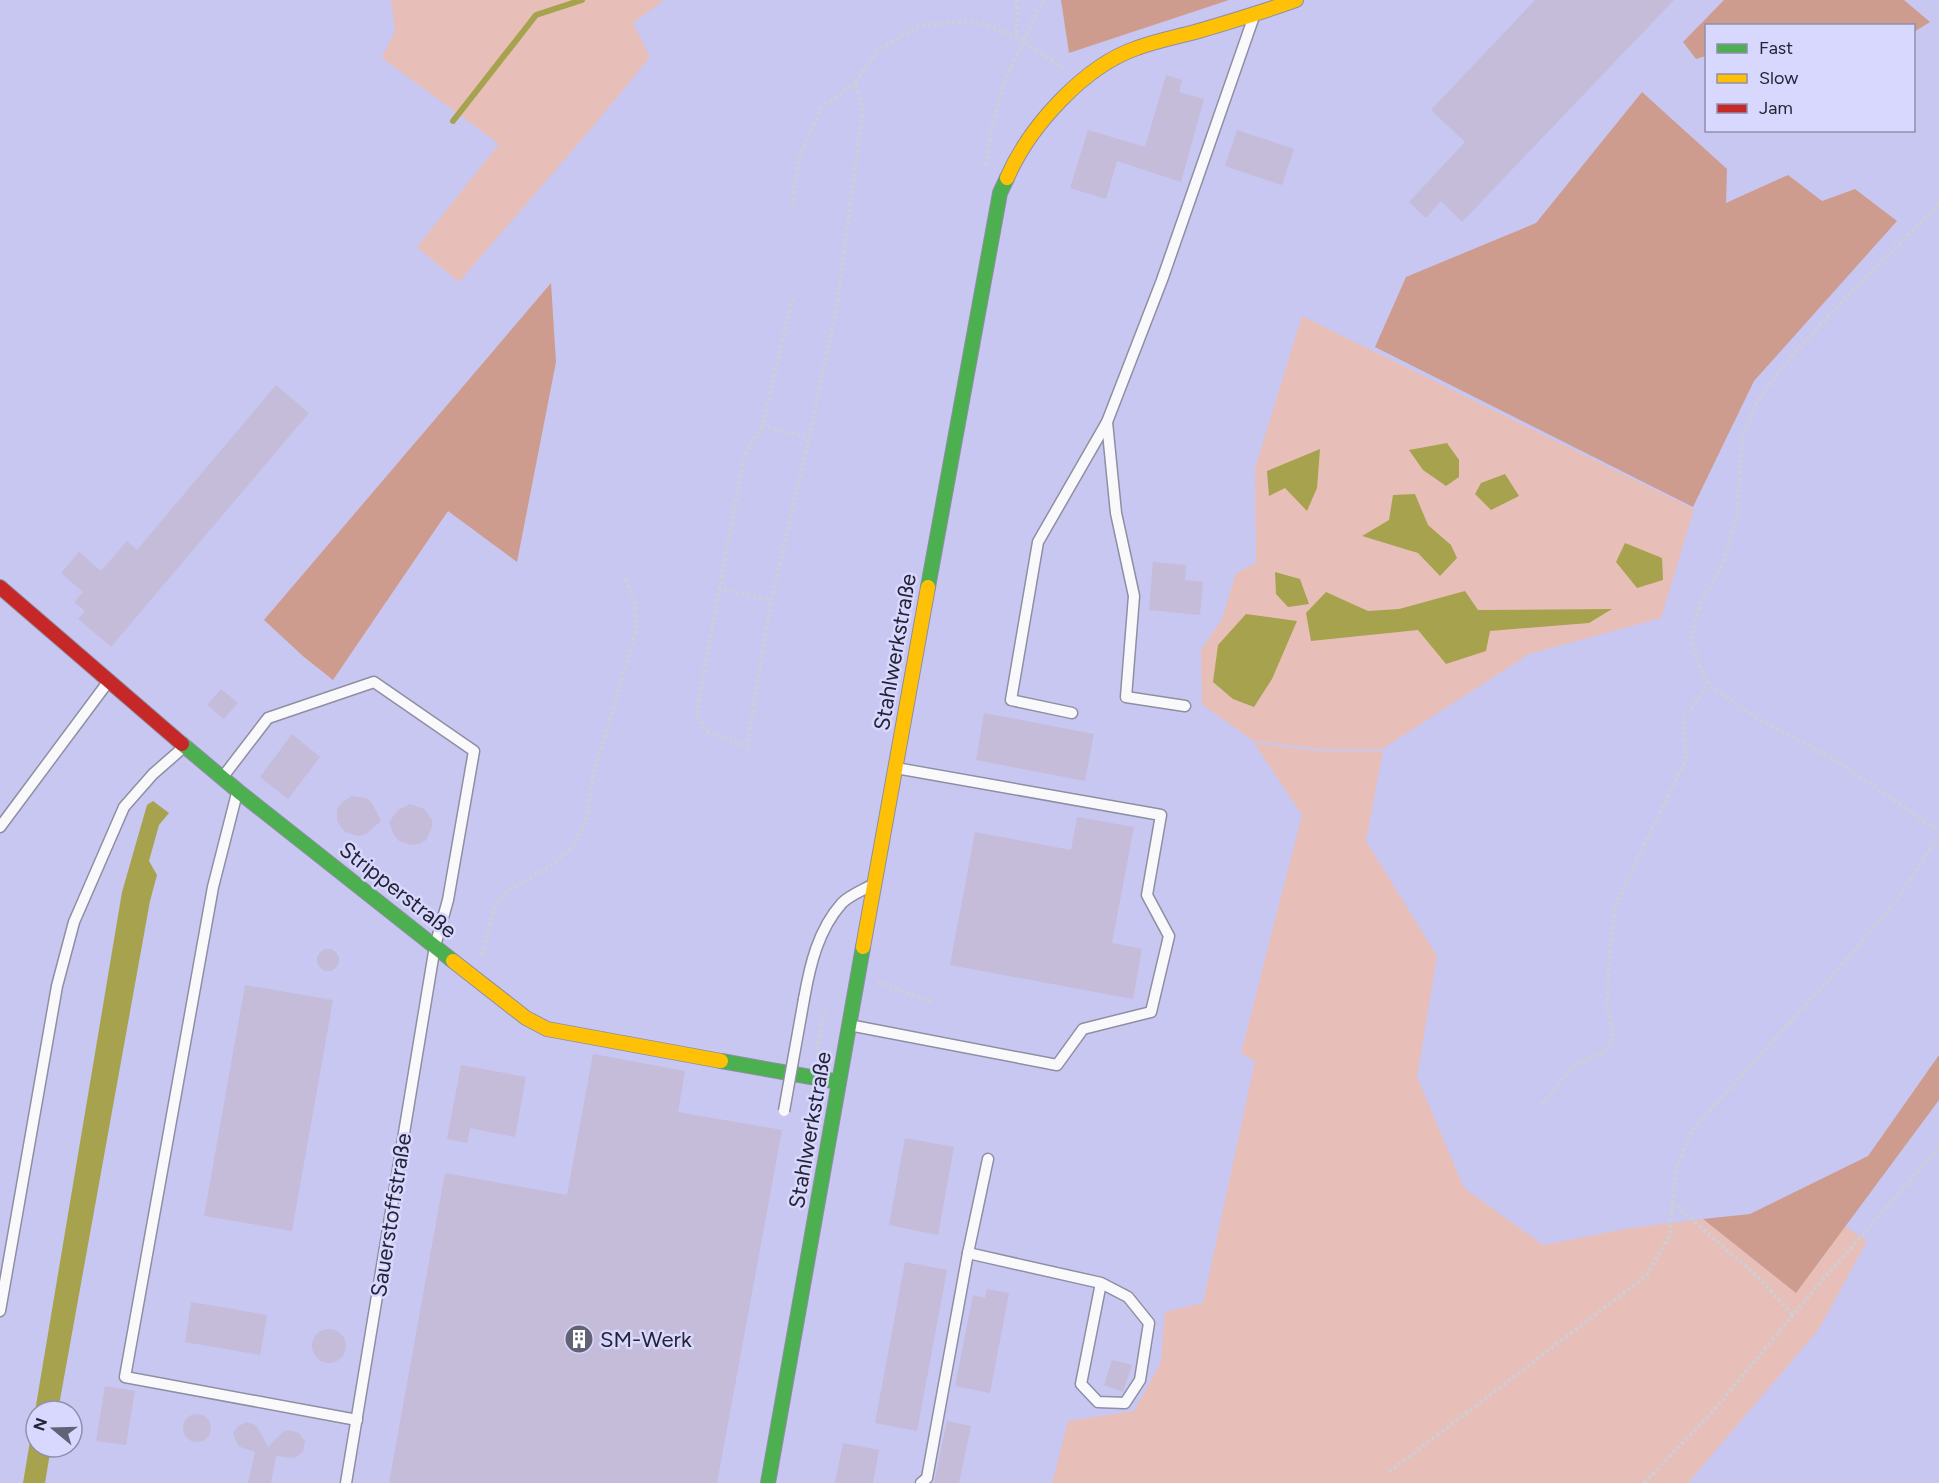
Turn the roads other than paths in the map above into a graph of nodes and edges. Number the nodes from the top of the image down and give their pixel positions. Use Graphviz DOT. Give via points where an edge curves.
graph roads {
  1 [pos="1296,0"];
  2 [pos="1254,15"];
  3 [pos="1107,422"];
  4 [pos="0,587"];
  5 [pos="108,682"];
  6 [pos="1185,706"];
  7 [pos="1072,713"];
  8 [pos="185,746"];
  9 [pos="895,767"];
  10 [pos="222,778"];
  11 [pos="238,791"];
  12 [pos="0,827"];
  13 [pos="874,884"];
  14 [pos="435,946"];
  15 [pos="849,1025"];
  16 [pos="839,1082"];
  17 [pos="784,1111"];
  18 [pos="988,1159"];
  19 [pos="968,1253"];
  20 [pos="1101,1283"];
  21 [pos="0,1311"];
  22 [pos="357,1420"];
  23 [pos="346,1483"];
  24 [pos="768,1483"];
  25 [pos="921,1483"];
  1 -- 2 [label="street, Stahlwerkstraße"];
  2 -- 3 [label="lane" via="1162,280"];
  2 -- 9 [label="street, Stahlwerkstraße" via="1136,48 1109,61 1080,82 1016,157 1000,193"];
  3 -- 6 [label="lane" via="1116,513 1134,596 1126,697"];
  3 -- 7 [label="lane" via="1038,542 1011,700"];
  4 -- 5 [label="street, Stripperstraße"];
  5 -- 8 [label="street, Stripperstraße"];
  5 -- 12 [label="lane"];
  8 -- 10 [label="street, Stripperstraße"];
  8 -- 21 [label="lane" via="124,807 74,922 57,986"];
  9 -- 13 [label="street, Stahlwerkstraße"];
  9 -- 15 [label="lane" via="1161,815 1147,895 1169,936 1151,1012 1083,1029 1057,1065"];
  10 -- 11 [label="street, Stripperstraße"];
  10 -- 14 [label="lane, Sauerstoffstraße" via="268,718 374,682 474,751 448,900"];
  11 -- 14 [label="street, Stripperstraße"];
  11 -- 22 [label="lane" via="213,887 125,1377"];
  13 -- 15 [label="street, Stahlwerkstraße"];
  13 -- 17 [label="lane, bridge" via="843,902 823,930 810,968"];
  14 -- 16 [label="street, Stripperstraße" via="526,1018 547,1029"];
  14 -- 22 [label="lane, Sauerstoffstraße"];
  15 -- 16 [label="street, Stahlwerkstraße"];
  16 -- 24 [label="street, Stahlwerkstraße"];
  18 -- 19 [label="lane"];
  19 -- 20 [label="lane"];
  19 -- 25 [label="lane" via="927,1478"];
  20 -- 20 [label="lane" via="1128,1297 1149,1323 1140,1380 1125,1403 1098,1402 1081,1384"];
  22 -- 23 [label="lane, Sauerstoffstraße"];
}
